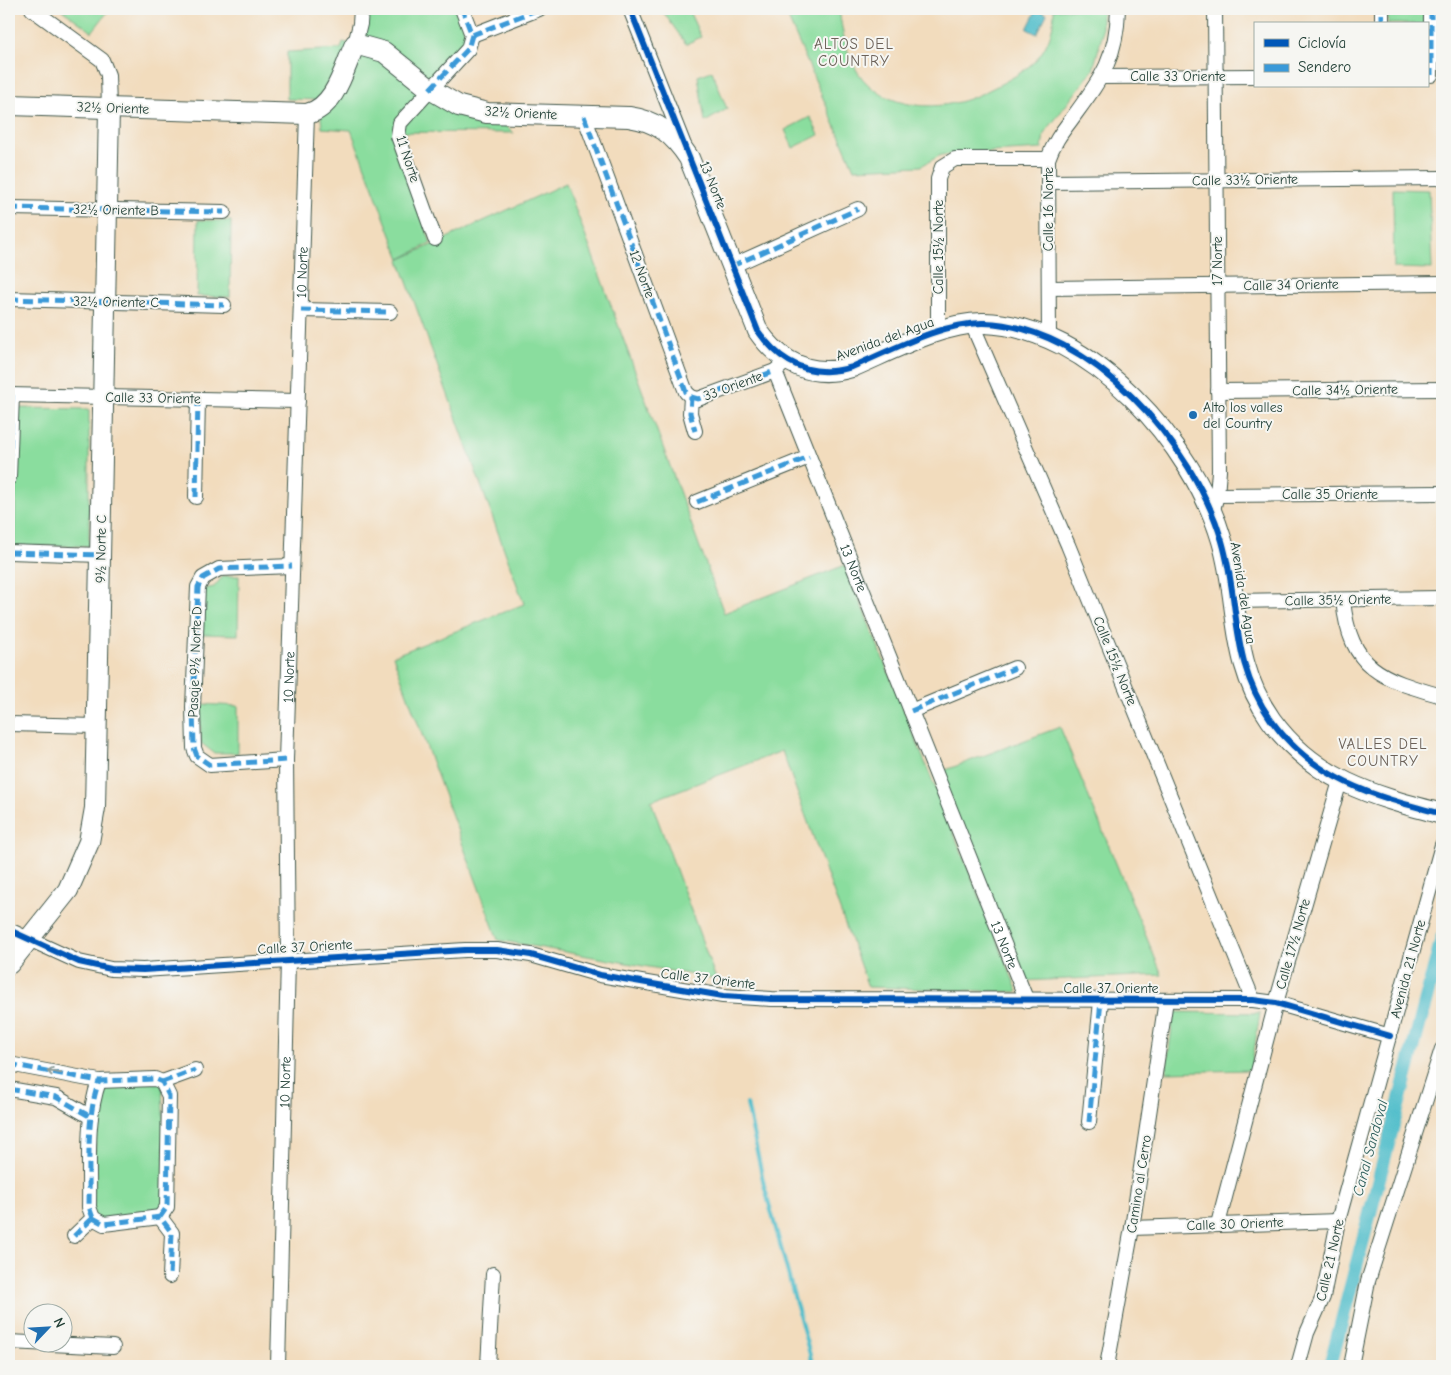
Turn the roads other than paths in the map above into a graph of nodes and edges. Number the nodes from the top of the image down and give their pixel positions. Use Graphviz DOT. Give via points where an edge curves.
graph roads {
  1 [pos="32,9"];
  2 [pos="361,9"];
  3 [pos="462,9"];
  4 [pos="539,9"];
  5 [pos="630,9"];
  6 [pos="1118,9"];
  7 [pos="1215,9"];
  8 [pos="1382,9"];
  9 [pos="1431,9"];
  10 [pos="1382,22"];
  11 [pos="472,35"];
  12 [pos="355,44"];
  13 [pos="1434,75"];
  14 [pos="1102,76"];
  15 [pos="1216,76"];
  16 [pos="1254,76"];
  17 [pos="430,88"];
  18 [pos="9,104"];
  19 [pos="109,108"];
  20 [pos="307,114"];
  21 [pos="584,116"];
  22 [pos="689,158"];
  23 [pos="1048,159"];
  24 [pos="1442,178"];
  25 [pos="1217,180"];
  26 [pos="1048,182"];
  27 [pos="9,208"];
  28 [pos="858,209"];
  29 [pos="107,210"];
  30 [pos="224,212"];
  31 [pos="435,239"];
  32 [pos="732,266"];
  33 [pos="1442,283"];
  34 [pos="1217,286"];
  35 [pos="1049,288"];
  36 [pos="9,300"];
  37 [pos="105,302"];
  38 [pos="224,305"];
  39 [pos="301,310"];
  40 [pos="390,312"];
  41 [pos="972,324"];
  42 [pos="938,333"];
  43 [pos="1049,340"];
  44 [pos="781,366"];
  45 [pos="1442,389"];
  46 [pos="1218,391"];
  47 [pos="10,395"];
  48 [pos="103,396"];
  49 [pos="691,397"];
  50 [pos="198,399"];
  51 [pos="298,401"];
  52 [pos="695,431"];
  53 [pos="808,457"];
  54 [pos="9,478"];
  55 [pos="1442,493"];
  56 [pos="196,497"];
  57 [pos="697,502"];
  58 [pos="1215,504"];
  59 [pos="9,552"];
  60 [pos="100,555"];
  61 [pos="292,566"];
  62 [pos="1442,598"];
  63 [pos="1343,600"];
  64 [pos="1234,601"];
  65 [pos="1015,668"];
  66 [pos="1442,696"];
  67 [pos="911,712"];
  68 [pos="9,724"];
  69 [pos="97,726"];
  70 [pos="286,760"];
  71 [pos="1340,781"];
  72 [pos="1442,814"];
  73 [pos="1442,845"];
  74 [pos="9,930"];
  75 [pos="28,938"];
  76 [pos="288,960"];
  77 [pos="9,964"];
  78 [pos="1166,1000"];
  79 [pos="1253,1000"];
  80 [pos="1027,1001"];
  81 [pos="1101,1001"];
  82 [pos="1276,1003"];
  83 [pos="1390,1036"];
  84 [pos="1442,1049"];
  85 [pos="9,1064"];
  86 [pos="195,1070"];
  87 [pos="99,1081"];
  88 [pos="162,1082"];
  89 [pos="9,1089"];
  90 [pos="91,1117"];
  91 [pos="1090,1122"];
  92 [pos="160,1217"];
  93 [pos="93,1218"];
  94 [pos="1338,1221"];
  95 [pos="1218,1224"];
  96 [pos="1132,1228"];
  97 [pos="74,1236"];
  98 [pos="493,1274"];
  99 [pos="170,1276"];
  100 [pos="9,1342"];
  101 [pos="113,1347"];
  102 [pos="278,1366"];
  103 [pos="488,1366"];
  104 [pos="1108,1366"];
  105 [pos="1298,1366"];
  106 [pos="1351,1366"];
  1 -- 19 [label="street" via="102,60 108,74"];
  2 -- 12 [label="street"];
  3 -- 11 [label="street"];
  4 -- 11 [label="street"];
  5 -- 22 [label="street, 13 Norte"];
  6 -- 14 [label="street, Calle 16 Norte" via="1115,47"];
  7 -- 15 [label="street, 17 Norte"];
  8 -- 10 [label="street"];
  9 -- 13 [label="street"];
  11 -- 17 [label="street, 11 Norte" via="468,49"];
  12 -- 17 [label="street, 32½ Oriente" via="384,52"];
  12 -- 20 [label="street" via="328,101"];
  14 -- 15 [label="street, Calle 33 Oriente"];
  14 -- 23 [label="street, Calle 16 Norte" via="1052,145"];
  15 -- 16 [label="street, Calle 33 Oriente"];
  15 -- 25 [label="street, 17 Norte"];
  17 -- 21 [label="street, 32½ Oriente" via="459,106 487,113"];
  17 -- 31 [label="street, 11 Norte" via="400,122 398,136"];
  18 -- 19 [label="street, 32½ Oriente"];
  19 -- 20 [label="street, 32½ Oriente"];
  19 -- 29 [label="street, 9½ Norte C"];
  20 -- 39 [label="street, 10 Norte"];
  21 -- 22 [label="street, 32½ Oriente" via="646,120 663,128"];
  21 -- 49 [label="street, 12 Norte" via="686,392"];
  22 -- 32 [label="street, 13 Norte"];
  23 -- 26 [label="street, Calle 16 Norte"];
  23 -- 42 [label="street, Calle 15½ Norte" via="959,159 944,164 940,170"];
  24 -- 25 [label="street, Calle 33½ Oriente"];
  25 -- 26 [label="street, Calle 33½ Oriente"];
  25 -- 34 [label="street, 17 Norte"];
  26 -- 35 [label="street, Calle 16 Norte"];
  27 -- 29 [label="street, 32½ Oriente B"];
  28 -- 32 [label="street"];
  29 -- 30 [label="street, 32½ Oriente B"];
  29 -- 37 [label="street, 9½ Norte C"];
  32 -- 44 [label="street, 13 Norte" via="758,330"];
  33 -- 34 [label="street, Calle 34 Oriente"];
  34 -- 35 [label="street, Calle 34 Oriente"];
  34 -- 46 [label="street, 17 Norte"];
  35 -- 43 [label="street, Calle 16 Norte"];
  36 -- 37 [label="street, 32½ Oriente C"];
  37 -- 38 [label="street, 32½ Oriente C"];
  37 -- 48 [label="street, 9½ Norte C"];
  39 -- 40 [label="street"];
  39 -- 51 [label="street, 10 Norte"];
  41 -- 42 [label="street, Avenida del Agua"];
  41 -- 43 [label="street, Avenida del Agua" via="1009,326"];
  41 -- 79 [label="street, Calle 15½ Norte" via="1068,545"];
  42 -- 44 [label="street, Avenida del Agua" via="844,370 815,371"];
  43 -- 58 [label="street, Avenida del Agua" via="1097,368 1148,412"];
  44 -- 49 [label="street, 33 Oriente" via="698,399"];
  44 -- 53 [label="street, 13 Norte"];
  45 -- 46 [label="street, Calle 34½ Oriente"];
  46 -- 58 [label="street, 17 Norte"];
  47 -- 48 [label="street, Calle 33 Oriente"];
  47 -- 54 [label="street"];
  48 -- 50 [label="street, Calle 33 Oriente"];
  48 -- 60 [label="street, 9½ Norte C"];
  49 -- 52 [label="street, 12 Norte" via="690,413"];
  50 -- 51 [label="street, Calle 33 Oriente"];
  50 -- 56 [label="street"];
  51 -- 61 [label="street, 10 Norte"];
  53 -- 57 [label="street"];
  53 -- 67 [label="street, 13 Norte"];
  55 -- 58 [label="street, Calle 35 Oriente"];
  58 -- 64 [label="street, Avenida del Agua"];
  59 -- 60 [label="street"];
  60 -- 69 [label="street, 9½ Norte C"];
  61 -- 70 [label="street, 10 Norte"];
  61 -- 70 [label="street, Pasaje 9½ Norte D" via="219,569 203,578 198,587 193,707 196,756 210,765"];
  62 -- 63 [label="street, Calle 35½ Oriente"];
  63 -- 64 [label="street, Calle 35½ Oriente"];
  63 -- 66 [label="street" via="1351,637 1369,665 1392,681"];
  64 -- 71 [label="street, Avenida del Agua" via="1243,664 1263,707 1301,754"];
  65 -- 67 [label="street"];
  67 -- 80 [label="street, 13 Norte"];
  68 -- 69 [label="street"];
  69 -- 75 [label="street, 9½ Norte C" via="95,808 89,842 68,890"];
  70 -- 76 [label="street, 10 Norte"];
  71 -- 72 [label="street, Avenida del Agua" via="1381,797"];
  71 -- 82 [label="street, Calle 17½ Norte"];
  73 -- 83 [label="street, Avenida 21 Norte"];
  74 -- 75 [label="street, Calle 37 Oriente"];
  75 -- 76 [label="street, Calle 37 Oriente" via="62,956 111,968 143,970"];
  75 -- 77 [label="street, 9½ Norte C"];
  76 -- 80 [label="street, Calle 37 Oriente" via="497,950 552,960 600,976 723,996"];
  76 -- 102 [label="street, 10 Norte"];
  78 -- 79 [label="street, Calle 37 Oriente"];
  78 -- 81 [label="street, Calle 37 Oriente"];
  78 -- 96 [label="street, Camino al Cerro"];
  79 -- 82 [label="street, Calle 37 Oriente"];
  80 -- 81 [label="street, Calle 37 Oriente"];
  81 -- 91 [label="street"];
  82 -- 83 [label="street, Calle 37 Oriente"];
  82 -- 95 [label="street, Calle 17½ Norte"];
  83 -- 94 [label="street, Calle 21 Norte"];
  84 -- 106 [label="street" via="1368,1281"];
  87 -- 85 [label="street, one-way"];
  86 -- 88 [label="street"];
  87 -- 88 [label="street" via="155,1079"];
  87 -- 90 [label="street"];
  88 -- 92 [label="street" via="169,1096 167,1207"];
  89 -- 90 [label="street" via="56,1097"];
  90 -- 93 [label="street" via="89,1207"];
  92 -- 93 [label="street" via="104,1224"];
  92 -- 99 [label="street" via="172,1233"];
  93 -- 97 [label="street"];
  94 -- 95 [label="street, Calle 30 Oriente"];
  94 -- 105 [label="street, Calle 21 Norte" via="1323,1297 1307,1333"];
  95 -- 96 [label="street, Calle 30 Oriente"];
  96 -- 104 [label="street, Camino al Cerro"];
  98 -- 103 [label="street"];
  100 -- 101 [label="street"];
}
